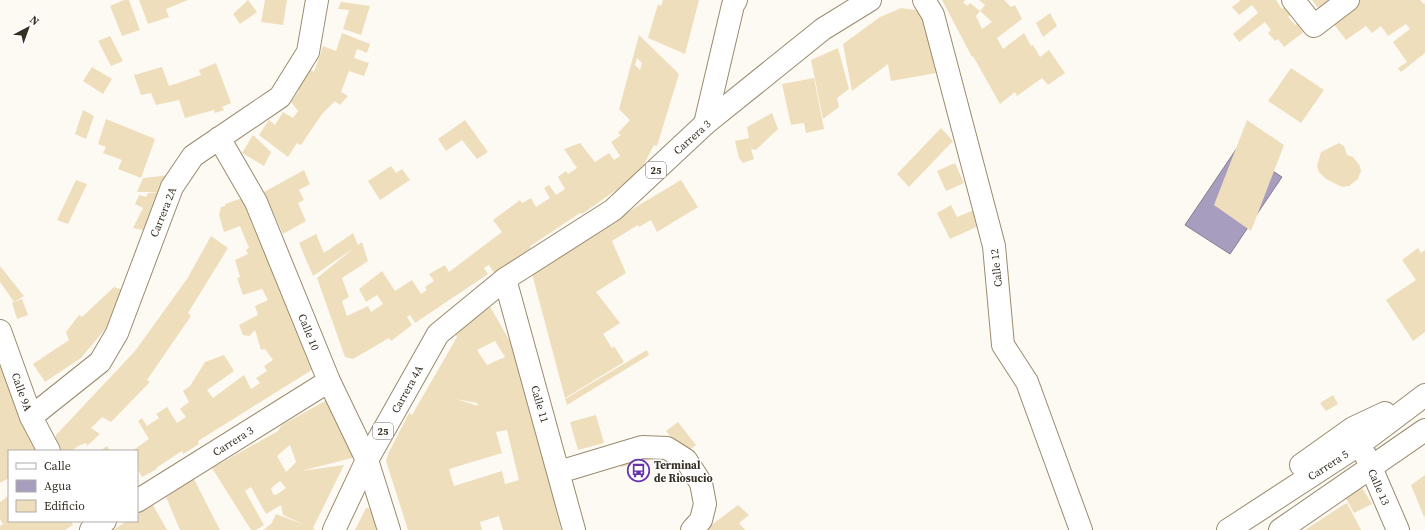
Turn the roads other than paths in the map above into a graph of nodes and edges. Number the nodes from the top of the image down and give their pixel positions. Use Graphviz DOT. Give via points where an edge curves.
graph roads {
  1 [pos="317,0"];
  2 [pos="736,0"];
  3 [pos="924,0"];
  4 [pos="1294,0"];
  5 [pos="1348,0"];
  6 [pos="859,2"];
  7 [pos="705,124"];
  8 [pos="219,138"];
  9 [pos="505,279"];
  10 [pos="0,331"];
  11 [pos="438,334"];
  12 [pos="329,381"];
  13 [pos="1425,392"];
  14 [pos="1425,395"];
  15 [pos="31,417"];
  16 [pos="1425,430"];
  17 [pos="1360,444"];
  18 [pos="48,450"];
  19 [pos="367,460"];
  20 [pos="1372,469"];
  21 [pos="559,472"];
  22 [pos="138,500"];
  23 [pos="103,522"];
  24 [pos="1235,524"];
  25 [pos="90,530"];
  26 [pos="334,530"];
  27 [pos="389,530"];
  28 [pos="574,530"];
  29 [pos="692,530"];
  30 [pos="1081,530"];
  31 [pos="1280,530"];
  32 [pos="1398,530"];
  1 -- 8 [label="street, Carrera 2A" via="308,52 280,98"];
  2 -- 7 [label="street" via="732,5"];
  3 -- 30 [label="street, Calle 12" via="933,16 994,246 1003,345 1027,382"];
  4 -- 5 [label="street" via="1314,26"];
  6 -- 7 [label="street, Carrera 3 / 25"];
  7 -- 9 [label="street, Carrera 3 / 25" via="613,210"];
  8 -- 12 [label="street, Calle 10" via="256,202"];
  8 -- 15 [label="street, Carrera 2A" via="193,156 172,187 116,333 100,362"];
  9 -- 11 [label="street, Carrera 3 / 25"];
  9 -- 21 [label="street, Calle 11"];
  10 -- 15 [label="street, Calle 9A"];
  11 -- 19 [label="street, Carrera 4A / 25"];
  12 -- 19 [label="street, Calle 10"];
  12 -- 22 [label="street, Carrera 3"];
  13 -- 24 [label="street" via="1353,428 1274,483"];
  14 -- 17 [label="street, Carrera 5"];
  15 -- 18 [label="street, Calle 9A"];
  16 -- 20 [label="street"];
  17 -- 20 [label="street, Calle 13"];
  17 -- 24 [label="street, Carrera 5"];
  19 -- 26 [label="street, Carrera 4A / 25"];
  19 -- 27 [label="street, Calle 10"];
  20 -- 31 [label="street"];
  20 -- 32 [label="street, Calle 13"];
  21 -- 28 [label="street, Calle 11"];
  21 -- 29 [label="street" via="642,446 667,448 686,460 701,484 705,504 701,520"];
  23 -- 25 [label="street"];
}
